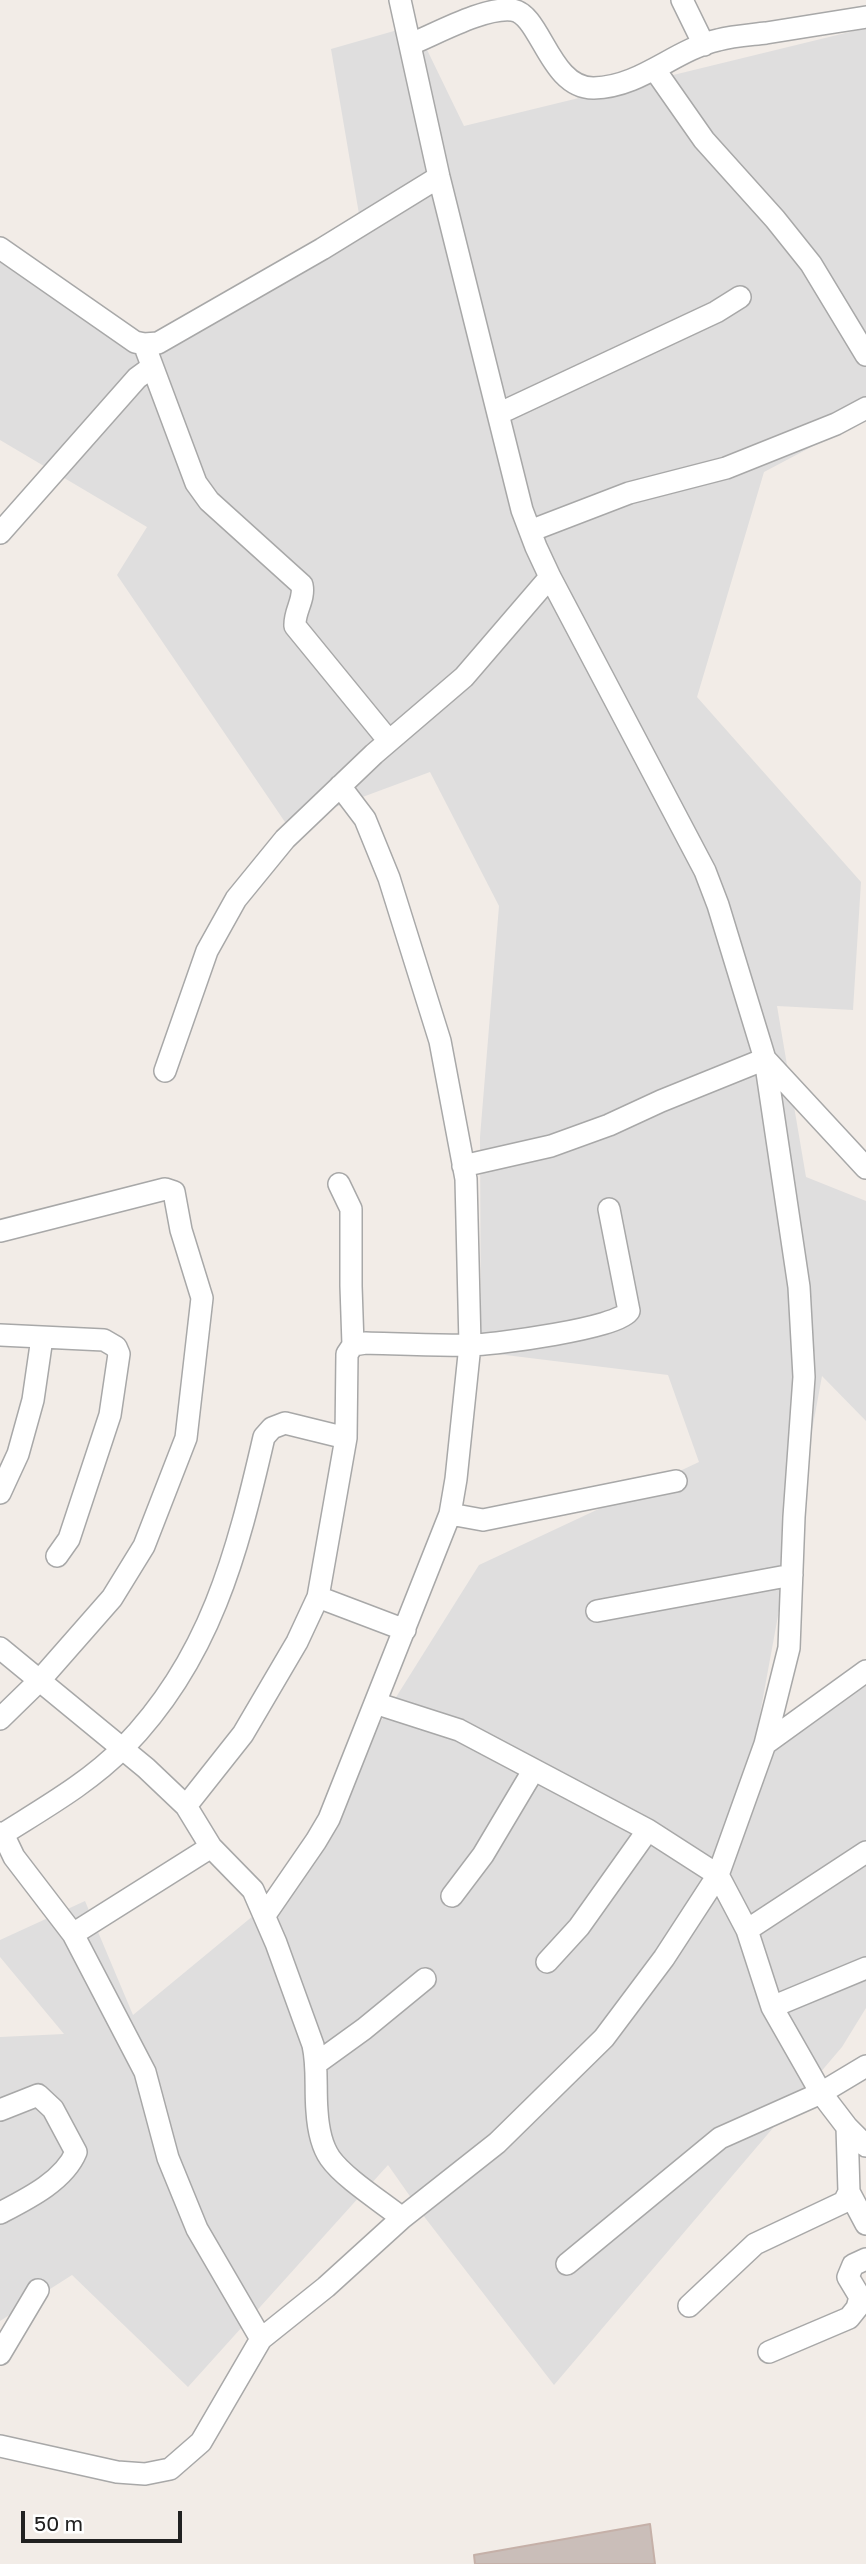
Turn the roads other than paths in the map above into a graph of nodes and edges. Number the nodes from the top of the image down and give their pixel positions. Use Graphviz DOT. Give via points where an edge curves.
graph roads {
  1 [pos="400,0"];
  2 [pos="682,0"];
  3 [pos="866,16"];
  4 [pos="411,44"];
  5 [pos="704,45"];
  6 [pos="654,69"];
  7 [pos="439,177"];
  8 [pos="0,248"];
  9 [pos="740,297"];
  10 [pos="144,344"];
  11 [pos="866,355"];
  12 [pos="152,367"];
  13 [pos="866,408"];
  14 [pos="498,414"];
  15 [pos="530,531"];
  16 [pos="0,533"];
  17 [pos="550,576"];
  18 [pos="389,741"];
  19 [pos="340,786"];
  20 [pos="765,1059"];
  21 [pos="165,1071"];
  22 [pos="463,1166"];
  23 [pos="866,1168"];
  24 [pos="339,1184"];
  25 [pos="609,1209"];
  26 [pos="0,1231"];
  27 [pos="0,1335"];
  28 [pos="42,1338"];
  29 [pos="354,1345"];
  30 [pos="470,1346"];
  31 [pos="346,1438"];
  32 [pos="676,1481"];
  33 [pos="0,1493"];
  34 [pos="450,1514"];
  35 [pos="57,1556"];
  36 [pos="792,1575"];
  37 [pos="318,1597"];
  38 [pos="597,1611"];
  39 [pos="405,1630"];
  40 [pos="0,1647"];
  41 [pos="866,1671"];
  42 [pos="40,1680"];
  43 [pos="374,1703"];
  44 [pos="0,1719"];
  45 [pos="765,1744"];
  46 [pos="122,1749"];
  47 [pos="533,1771"];
  48 [pos="186,1806"];
  49 [pos="648,1830"];
  50 [pos="1,1834"];
  51 [pos="211,1847"];
  52 [pos="866,1852"];
  53 [pos="7,1858"];
  54 [pos="718,1875"];
  55 [pos="452,1896"];
  56 [pos="265,1915"];
  57 [pos="747,1930"];
  58 [pos="74,1934"];
  59 [pos="547,1962"];
  60 [pos="866,1968"];
  61 [pos="425,1979"];
  62 [pos="772,2007"];
  63 [pos="317,2063"];
  64 [pos="866,2066"];
  65 [pos="821,2093"];
  66 [pos="0,2110"];
  67 [pos="846,2127"];
  68 [pos="866,2147"];
  69 [pos="849,2192"];
  70 [pos="0,2213"];
  71 [pos="402,2218"];
  72 [pos="866,2224"];
  73 [pos="866,2259"];
  74 [pos="567,2263"];
  75 [pos="38,2290"];
  76 [pos="690,2306"];
  77 [pos="261,2339"];
  78 [pos="769,2353"];
  79 [pos="0,2354"];
  80 [pos="0,2446"];
  1 -- 4 [label="street"];
  2 -- 5 [label="street"];
  3 -- 5 [label="street"];
  4 -- 6 [label="street" via="486,13 512,10 529,21 554,62 578,83 592,88 633,81"];
  4 -- 7 [label="street"];
  5 -- 6 [label="street"];
  6 -- 11 [label="street" via="704,140 811,264"];
  7 -- 10 [label="street" via="158,343"];
  7 -- 14 [label="street"];
  8 -- 10 [label="street"];
  9 -- 14 [label="street"];
  10 -- 12 [label="street"];
  12 -- 16 [label="street"];
  12 -- 18 [label="street" via="197,483 209,501 302,586 295,626"];
  13 -- 15 [label="street" via="726,468 629,493"];
  14 -- 15 [label="street"];
  15 -- 17 [label="street"];
  17 -- 18 [label="street" via="464,677"];
  17 -- 20 [label="street" via="705,872"];
  18 -- 19 [label="street"];
  19 -- 21 [label="street" via="285,839 223,919 207,951"];
  19 -- 22 [label="street" via="365,819 389,878 440,1041"];
  20 -- 22 [label="street" via="563,1142"];
  20 -- 23 [label="street"];
  20 -- 36 [label="street" via="799,1287 804,1377"];
  22 -- 30 [label="street"];
  24 -- 29 [label="street" via="351,1209"];
  25 -- 30 [label="street" via="629,1311 626,1316 542,1337"];
  26 -- 42 [label="street" via="165,1189 174,1192 202,1298 186,1438 144,1546 111,1598"];
  27 -- 28 [label="street"];
  28 -- 33 [label="street" via="19,1454"];
  28 -- 35 [label="street" via="104,1340 119,1353 110,1415 69,1539"];
  29 -- 30 [label="street"];
  29 -- 31 [label="street" via="347,1354"];
  30 -- 34 [label="street"];
  31 -- 37 [label="street"];
  31 -- 46 [label="street" via="285,1423 264,1437 243,1526 205,1634 164,1700"];
  32 -- 34 [label="street" via="483,1520"];
  34 -- 39 [label="street"];
  36 -- 38 [label="street"];
  36 -- 45 [label="street" via="789,1648"];
  37 -- 39 [label="street"];
  37 -- 48 [label="street" via="243,1734"];
  39 -- 43 [label="street"];
  40 -- 42 [label="street"];
  41 -- 45 [label="street"];
  42 -- 44 [label="street"];
  42 -- 46 [label="street"];
  43 -- 47 [label="street" via="459,1730"];
  43 -- 56 [label="street" via="329,1819"];
  45 -- 54 [label="street"];
  46 -- 48 [label="street"];
  46 -- 50 [label="street" via="77,1786"];
  47 -- 49 [label="street"];
  47 -- 55 [label="street" via="483,1855"];
  48 -- 51 [label="street"];
  49 -- 54 [label="street"];
  49 -- 59 [label="street" via="579,1927"];
  50 -- 53 [label="street"];
  51 -- 56 [label="street" via="253,1890"];
  51 -- 58 [label="street"];
  52 -- 57 [label="street"];
  53 -- 58 [label="street"];
  54 -- 57 [label="street"];
  54 -- 71 [label="street" via="604,2038 497,2143"];
  56 -- 63 [label="street"];
  57 -- 62 [label="street"];
  58 -- 77 [label="street" via="145,2072 168,2158 197,2229"];
  60 -- 62 [label="street"];
  61 -- 63 [label="street"];
  62 -- 65 [label="street"];
  63 -- 71 [label="street" via="317,2112 330,2158"];
  64 -- 65 [label="street"];
  65 -- 67 [label="street"];
  65 -- 74 [label="street" via="720,2138"];
  66 -- 70 [label="street" via="38,2095 53,2109 76,2152 62,2173"];
  67 -- 68 [label="street"];
  67 -- 69 [label="street"];
  69 -- 72 [label="street"];
  69 -- 76 [label="street" via="844,2202 755,2244"];
  71 -- 77 [label="street"];
  73 -- 78 [label="street" via="853,2265 848,2277 860,2297 849,2318"];
  75 -- 79 [label="street"];
  77 -- 80 [label="street" via="201,2442 170,2469 145,2474 117,2472"];
}
